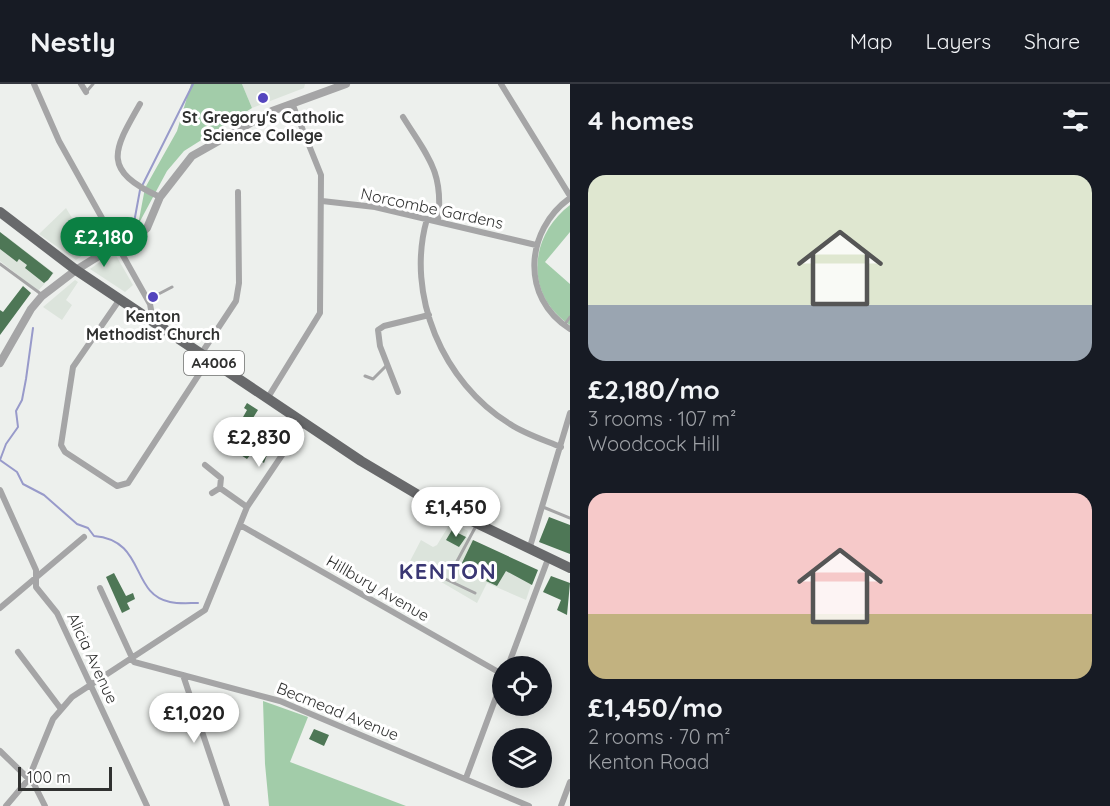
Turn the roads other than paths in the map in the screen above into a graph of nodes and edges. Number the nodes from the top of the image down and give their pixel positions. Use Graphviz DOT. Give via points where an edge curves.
graph roads {
  1 [pos="33,84"];
  2 [pos="81,84"];
  3 [pos="93,84"];
  4 [pos="346,84"];
  5 [pos="501,84"];
  6 [pos="324,88"];
  7 [pos="86,92"];
  8 [pos="292,103"];
  9 [pos="140,104"];
  10 [pos="404,117"];
  11 [pos="238,192"];
  12 [pos="570,197"];
  13 [pos="160,198"];
  14 [pos="322,201"];
  15 [pos="0,212"];
  16 [pos="427,219"];
  17 [pos="438,221"];
  18 [pos="118,244"];
  19 [pos="536,245"];
  20 [pos="0,264"];
  21 [pos="76,270"];
  22 [pos="172,287"];
  23 [pos="42,296"];
  24 [pos="120,299"];
  25 [pos="147,300"];
  26 [pos="429,315"];
  27 [pos="570,317"];
  28 [pos="153,322"];
  29 [pos="564,325"];
  30 [pos="570,329"];
  31 [pos="205,357"];
  32 [pos="0,363"];
  33 [pos="387,365"];
  34 [pos="365,376"];
  35 [pos="398,392"];
  36 [pos="267,399"];
  37 [pos="570,413"];
  38 [pos="303,424"];
  39 [pos="561,447"];
  40 [pos="205,465"];
  41 [pos="220,488"];
  42 [pos="0,490"];
  43 [pos="212,492"];
  44 [pos="247,507"];
  45 [pos="543,507"];
  46 [pos="570,518"];
  47 [pos="240,525"];
  48 [pos="477,525"];
  49 [pos="84,537"];
  50 [pos="529,550"];
  51 [pos="548,559"];
  52 [pos="570,568"];
  53 [pos="439,576"];
  54 [pos="36,577"];
  55 [pos="454,584"];
  56 [pos="100,588"];
  57 [pos="476,593"];
  58 [pos="0,608"];
  59 [pos="18,651"];
  60 [pos="512,656"];
  61 [pos="132,658"];
  62 [pos="492,668"];
  63 [pos="183,675"];
  64 [pos="91,683"];
  65 [pos="492,708"];
  66 [pos="61,709"];
  67 [pos="0,751"];
  68 [pos="466,778"];
  69 [pos="28,780"];
  70 [pos="570,782"];
  71 [pos="6,806"];
  72 [pos="45,806"];
  73 [pos="147,806"];
  74 [pos="227,806"];
  75 [pos="529,806"];
  76 [pos="561,806"];
  1 -- 18 [label="street" via="59,141"];
  2 -- 7 [label="street"];
  3 -- 7 [label="lane"];
  4 -- 6 [label="street"];
  5 -- 12 [label="street"];
  6 -- 8 [label="street"];
  8 -- 13 [label="street" via="201,149 186,162"];
  8 -- 14 [label="street" via="321,175"];
  9 -- 13 [label="street" via="119,140 117,152 123,171"];
  10 -- 17 [label="street" via="436,172 441,197"];
  11 -- 31 [label="street" via="236,301"];
  12 -- 19 [label="street" via="554,211"];
  13 -- 18 [label="street" via="147,228 137,237"];
  14 -- 16 [label="street, Norcombe Gardens" via="375,207"];
  14 -- 36 [label="street" via="320,313"];
  15 -- 21 [label="main road, A4006"];
  16 -- 17 [label="street, Norcombe Gardens"];
  16 -- 26 [label="street" via="421,290"];
  17 -- 19 [label="street, Norcombe Gardens"];
  18 -- 21 [label="street"];
  18 -- 25 [label="street"];
  19 -- 29 [label="street" via="533,263 538,289 551,313"];
  20 -- 23 [label="lane"];
  21 -- 23 [label="street"];
  21 -- 24 [label="main road, A4006"];
  22 -- 25 [label="lane"];
  23 -- 32 [label="street"];
  24 -- 28 [label="main road, A4006"];
  24 -- 31 [label="street" via="73,368 61,444 65,452 123,487"];
  25 -- 28 [label="street"];
  26 -- 33 [label="street" via="378,330"];
  26 -- 39 [label="street" via="463,384 481,403 512,426"];
  27 -- 29 [label="lane"];
  28 -- 31 [label="main road, A4006"];
  29 -- 30 [label="street"];
  31 -- 36 [label="main road, A4006"];
  33 -- 34 [label="lane" via="373,379"];
  33 -- 35 [label="street"];
  36 -- 38 [label="main road, A4006"];
  37 -- 39 [label="street"];
  38 -- 44 [label="street"];
  38 -- 48 [label="main road, A4006" via="400,485"];
  39 -- 45 [label="street"];
  40 -- 41 [label="street" via="220,478"];
  41 -- 43 [label="street"];
  41 -- 44 [label="street"];
  42 -- 54 [label="street, Alicia Avenue"];
  44 -- 47 [label="street"];
  45 -- 46 [label="lane"];
  45 -- 50 [label="street"];
  47 -- 61 [label="street" via="205,610"];
  47 -- 62 [label="street, Hillbury Avenue"];
  48 -- 50 [label="main road, A4006"];
  48 -- 55 [label="lane" via="455,565"];
  49 -- 54 [label="street"];
  50 -- 51 [label="main road, A4006"];
  51 -- 52 [label="main road, A4006"];
  51 -- 60 [label="street"];
  53 -- 55 [label="lane"];
  54 -- 58 [label="street"];
  54 -- 64 [label="street, Alicia Avenue" via="36,587 57,613"];
  55 -- 57 [label="lane"];
  56 -- 61 [label="street"];
  59 -- 66 [label="street"];
  61 -- 63 [label="street, Becmead Avenue" via="134,662"];
  61 -- 64 [label="street"];
  63 -- 68 [label="street, Becmead Avenue" via="280,701"];
  63 -- 74 [label="street"];
  64 -- 66 [label="street"];
  64 -- 73 [label="street, Alicia Avenue"];
  65 -- 68 [label="street"];
  66 -- 69 [label="street" via="53,719"];
  67 -- 69 [label="street"];
  68 -- 75 [label="street, Becmead Avenue"];
  69 -- 71 [label="street"];
  69 -- 72 [label="street"];
  70 -- 76 [label="street"];
}
